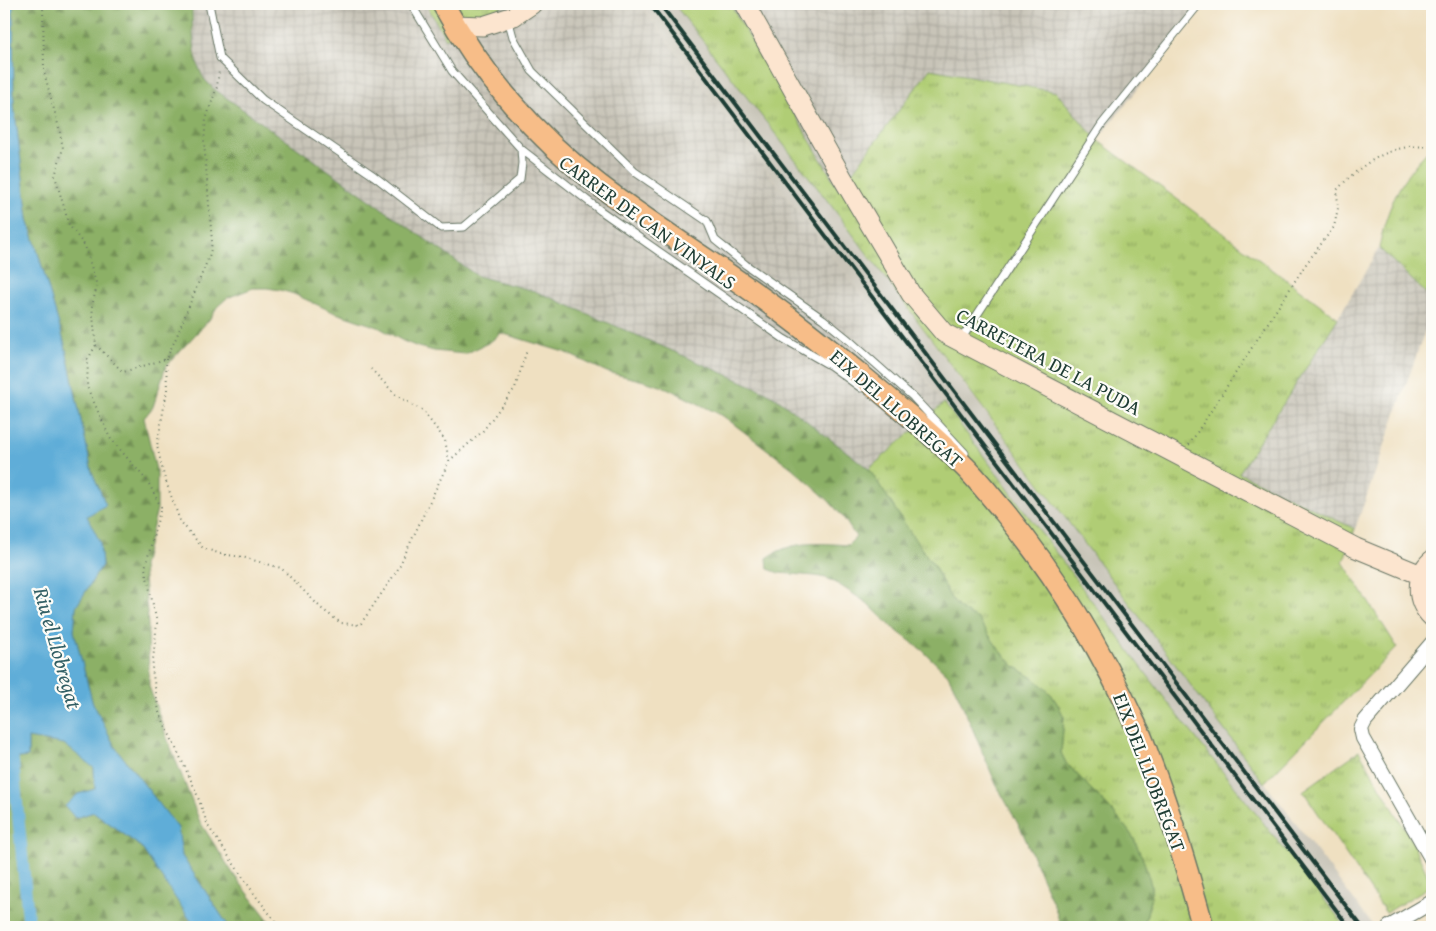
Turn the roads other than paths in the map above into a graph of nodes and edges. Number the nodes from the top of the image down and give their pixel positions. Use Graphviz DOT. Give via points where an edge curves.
graph roads {
  1 [pos="209,4"];
  2 [pos="410,4"];
  3 [pos="443,4"];
  4 [pos="532,4"];
  5 [pos="745,4"];
  6 [pos="1199,4"];
  7 [pos="517,10"];
  8 [pos="454,25"];
  9 [pos="521,149"];
  10 [pos="960,341"];
  11 [pos="867,393"];
  12 [pos="881,403"];
  13 [pos="911,416"];
  14 [pos="972,461"];
  15 [pos="989,481"];
  16 [pos="1020,531"];
  17 [pos="1427,567"];
  18 [pos="1432,616"];
  19 [pos="1432,643"];
  20 [pos="1432,860"];
  21 [pos="1432,902"];
  22 [pos="1203,927"];
  23 [pos="1389,927"];
  1 -- 9 [label="lane" via="220,58 263,100 374,176 441,228 464,227 520,179"];
  2 -- 9 [label="lane, CARRER DE CAN VINYALS" via="452,71"];
  3 -- 8 [label="main road, EIX DEL LLOBREGAT"];
  4 -- 7 [label="street"];
  5 -- 10 [label="street, CARRETERA DE LA PUDA" via="911,294 944,333"];
  6 -- 10 [label="lane" via="1102,124"];
  7 -- 8 [label="street" via="483,26"];
  7 -- 14 [label="lane" via="510,26 532,71 635,172 707,221 715,240 849,340 913,397"];
  8 -- 13 [label="main road, EIX DEL LLOBREGAT" via="481,65 532,125 597,183 806,330"];
  9 -- 11 [label="lane, CARRER DE CAN VINYALS" via="601,212"];
  10 -- 17 [label="street, CARRETERA DE LA PUDA" via="1356,548"];
  12 -- 13 [label="lane"];
  13 -- 16 [label="main road, EIX DEL LLOBREGAT" via="966,468"];
  15 -- 16 [label="lane"];
  16 -- 22 [label="main road, EIX DEL LLOBREGAT" via="1085,625 1138,730 1183,854"];
  17 -- 18 [label="street" via="1419,586 1420,596"];
  19 -- 20 [label="street" via="1360,729"];
  21 -- 23 [label="street"];
}
